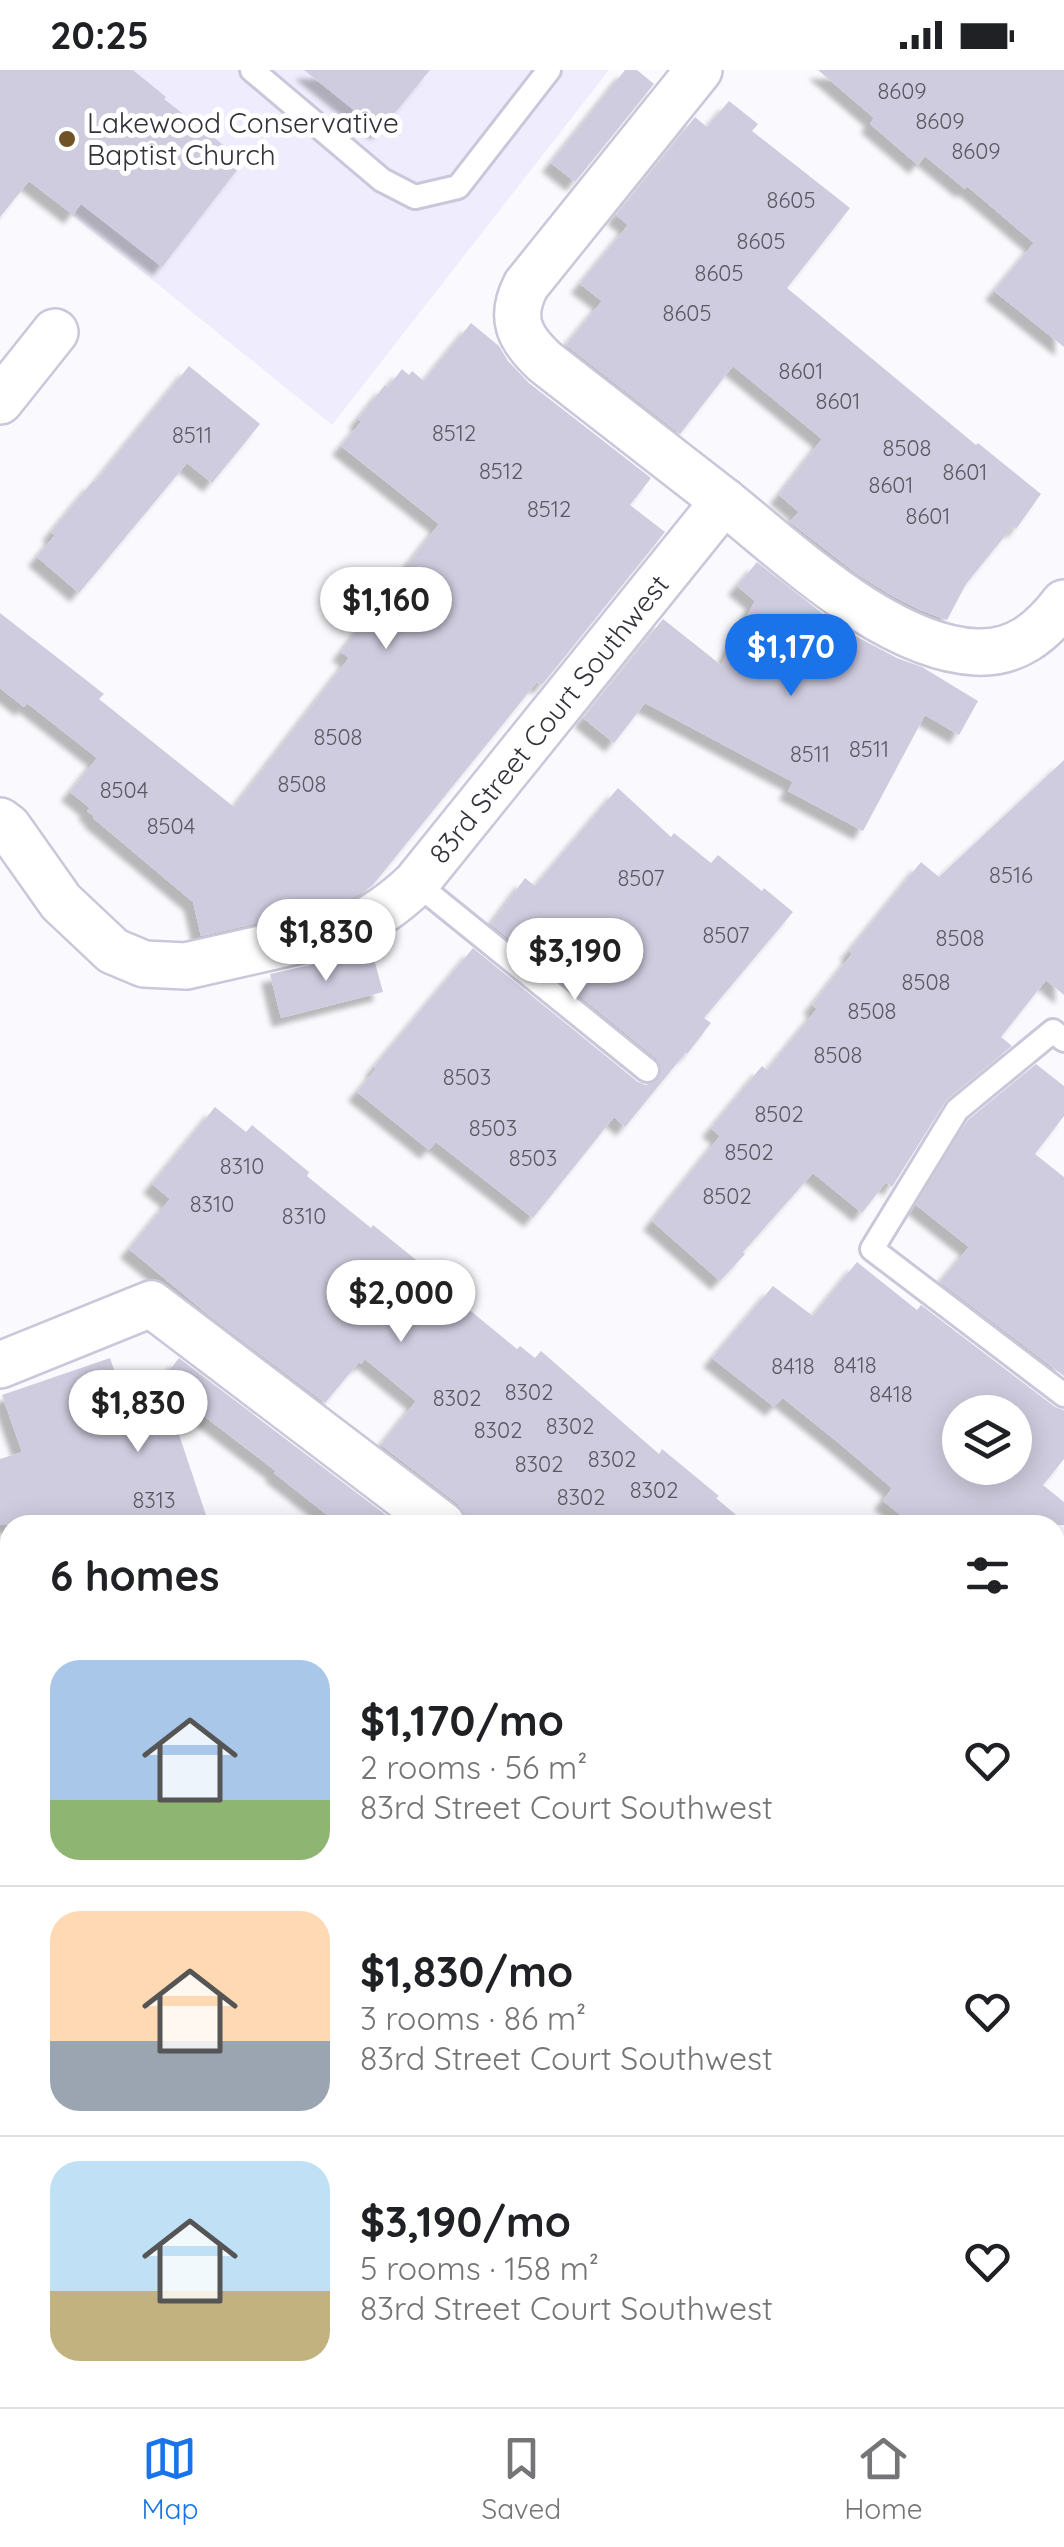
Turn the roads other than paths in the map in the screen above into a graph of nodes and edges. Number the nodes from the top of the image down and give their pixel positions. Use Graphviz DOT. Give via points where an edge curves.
graph roads {
  1 [pos="252,70"];
  2 [pos="548,70"];
  3 [pos="700,70"];
  4 [pos="55,332"];
  5 [pos="0,401"];
  6 [pos="724,501"];
  7 [pos="1064,603"];
  8 [pos="4,824"];
  9 [pos="416,883"];
  10 [pos="1064,1040"];
  11 [pos="647,1070"];
  12 [pos="0,1365"];
  13 [pos="1064,1396"];
  14 [pos="429,1515"];
  1 -- 2 [label="lane" via="382,180 414,197 458,188"];
  3 -- 6 [label="street" via="526,285 517,317 524,338 545,362"];
  4 -- 5 [label="street"];
  6 -- 7 [label="street" via="828,584 932,644 979,652 1012,647 1042,629"];
  6 -- 9 [label="street, 83rd Street Court Southwest"];
  8 -- 9 [label="street, 83rd Street Court Southwest" via="61,902 113,951 144,964 186,966 349,929"];
  9 -- 11 [label="lane"];
  10 -- 13 [label="lane" via="1053,1031 957,1110 872,1248"];
  12 -- 14 [label="street" via="152,1304"];
}
